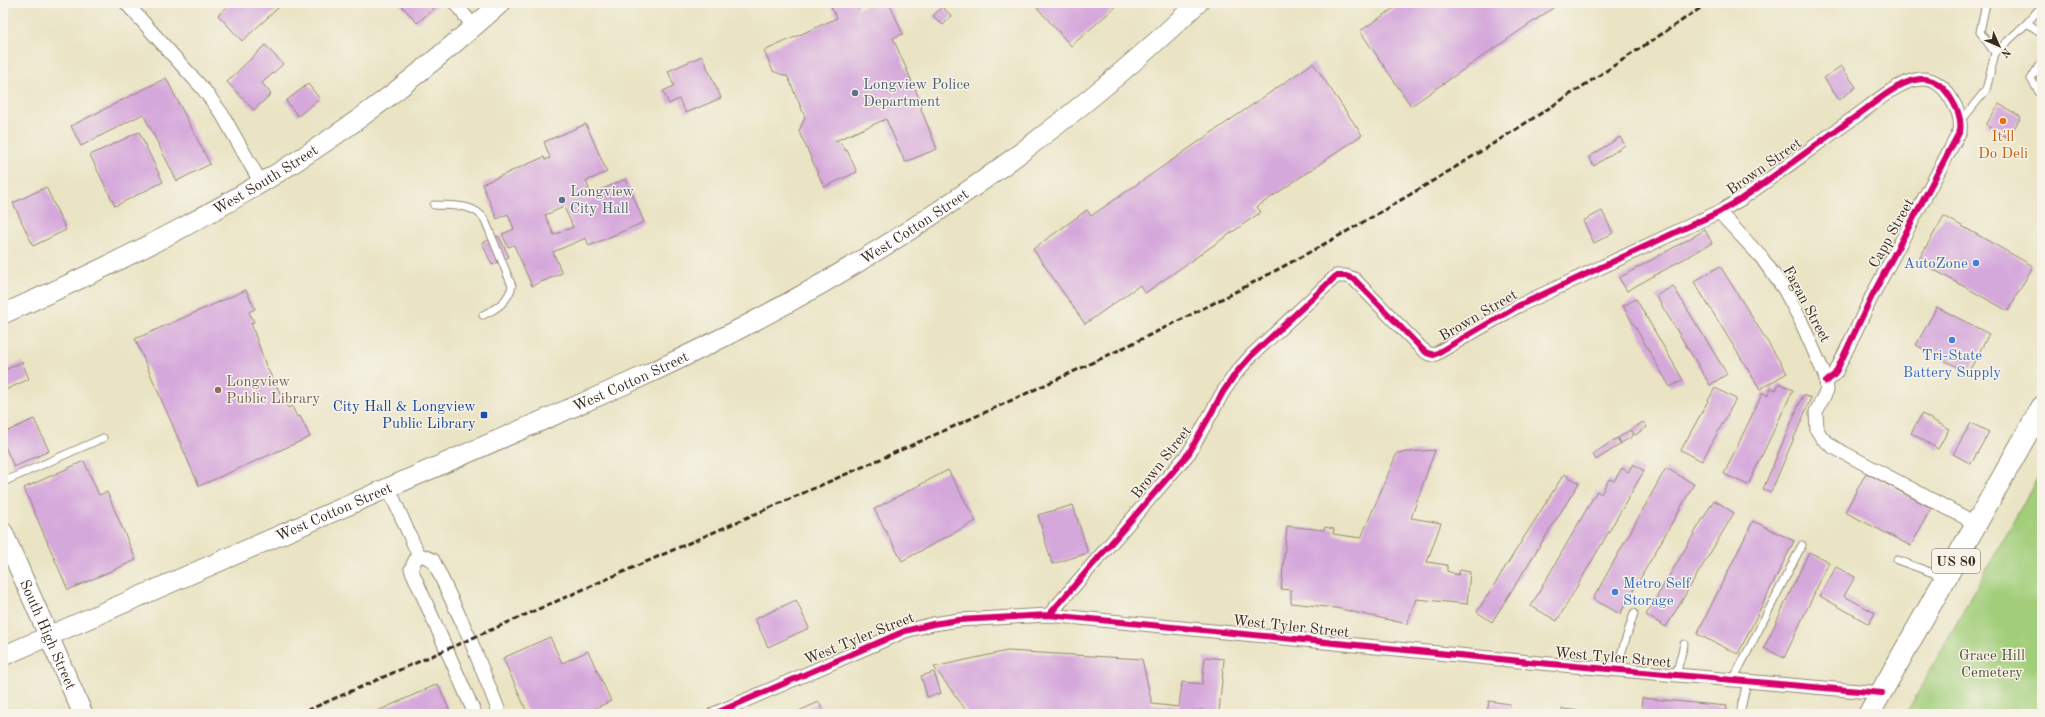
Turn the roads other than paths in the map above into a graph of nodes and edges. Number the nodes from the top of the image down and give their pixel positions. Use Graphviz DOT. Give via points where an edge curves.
graph roads {
  1 [pos="126,3"];
  2 [pos="456,3"];
  3 [pos="500,3"];
  4 [pos="1198,3"];
  5 [pos="1986,3"];
  6 [pos="2042,6"];
  7 [pos="2027,23"];
  8 [pos="474,27"];
  9 [pos="2042,33"];
  10 [pos="1995,53"];
  11 [pos="2042,61"];
  12 [pos="2041,96"];
  13 [pos="1961,121"];
  14 [pos="261,183"];
  15 [pos="434,205"];
  16 [pos="1719,212"];
  17 [pos="3,314"];
  18 [pos="483,315"];
  19 [pos="1826,382"];
  20 [pos="2042,407"];
  21 [pos="104,438"];
  22 [pos="3,482"];
  23 [pos="389,489"];
  24 [pos="1977,524"];
  25 [pos="3,532"];
  26 [pos="1802,545"];
  27 [pos="418,554"];
  28 [pos="1897,560"];
  29 [pos="1946,578"];
  30 [pos="1634,613"];
  31 [pos="1049,615"];
  32 [pos="50,636"];
  33 [pos="1684,644"];
  34 [pos="3,656"];
  35 [pos="1616,670"];
  36 [pos="1676,675"];
  37 [pos="1733,680"];
  38 [pos="1747,681"];
  39 [pos="1882,693"];
  40 [pos="83,714"];
  41 [pos="475,714"];
  42 [pos="500,714"];
  43 [pos="714,714"];
  44 [pos="1740,714"];
  45 [pos="1869,714"];
  1 -- 14 [label="street" via="204,90 222,114"];
  2 -- 8 [label="street"];
  3 -- 8 [label="main road, West South Street"];
  4 -- 23 [label="main road, West Cotton Street" via="1126,69 1036,142 928,219 831,280 673,363"];
  5 -- 10 [label="lane" via="1980,32"];
  6 -- 7 [label="lane"];
  7 -- 9 [label="lane"];
  7 -- 10 [label="lane"];
  8 -- 14 [label="main road, West South Street" via="363,116"];
  10 -- 13 [label="lane" via="1986,90"];
  11 -- 12 [label="lane" via="2031,80"];
  13 -- 16 [label="street, Brown Street" via="1949,95 1934,81 1926,79 1907,82 1752,192"];
  13 -- 19 [label="street, Capp Street" via="1957,139 1872,296 1835,374"];
  14 -- 17 [label="main road, West South Street" via="157,241"];
  15 -- 18 [label="lane" via="469,208 478,212 485,220 512,286 502,304"];
  16 -- 19 [label="street, Fagan Street" via="1752,245 1781,285 1822,368"];
  16 -- 31 [label="street, Brown Street" via="1518,306 1434,355 1427,353 1354,279 1336,276 1236,373 1189,453"];
  19 -- 24 [label="street, Fagan Street" via="1827,390 1815,419 1822,438 1833,447"];
  20 -- 24 [label="main road, US 80"];
  21 -- 22 [label="lane"];
  23 -- 27 [label="street"];
  23 -- 32 [label="main road, West Cotton Street"];
  24 -- 29 [label="main road, US 80"];
  25 -- 32 [label="main road, South High Street"];
  26 -- 37 [label="lane"];
  27 -- 41 [label="street" via="411,569"];
  27 -- 42 [label="street" via="432,560 470,639"];
  28 -- 29 [label="lane"];
  29 -- 39 [label="main road, US 80"];
  30 -- 35 [label="lane"];
  31 -- 35 [label="street, West Tyler Street"];
  31 -- 43 [label="street, West Tyler Street" via="960,620 905,631"];
  32 -- 34 [label="main road, West Cotton Street"];
  32 -- 40 [label="main road, South High Street"];
  33 -- 36 [label="lane"];
  35 -- 36 [label="street, West Tyler Street"];
  36 -- 37 [label="street, West Tyler Street"];
  37 -- 38 [label="street, West Tyler Street"];
  38 -- 39 [label="street, West Tyler Street"];
  38 -- 44 [label="lane"];
  39 -- 45 [label="main road, US 80"];
}
